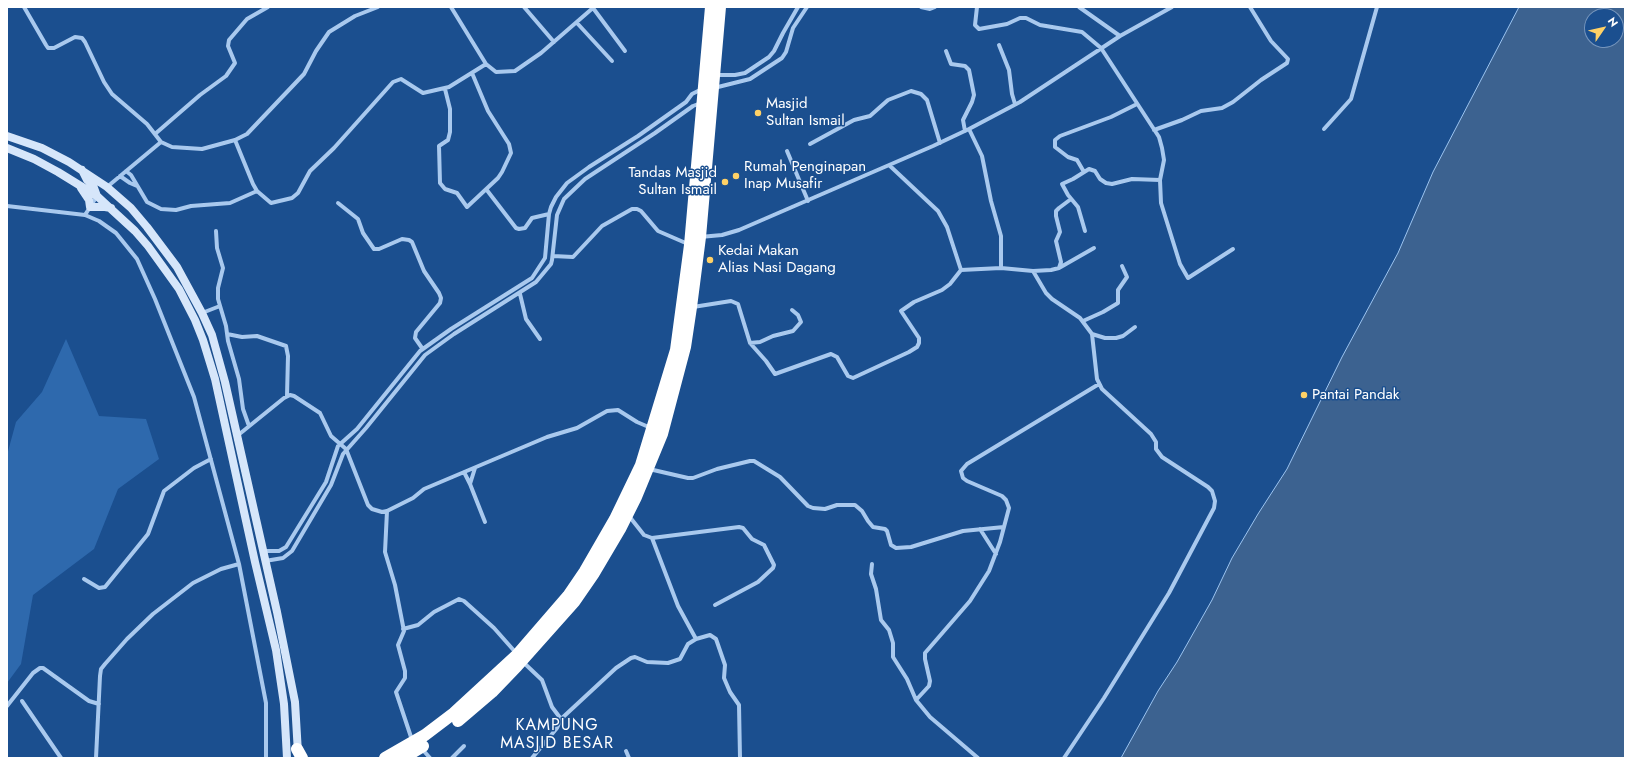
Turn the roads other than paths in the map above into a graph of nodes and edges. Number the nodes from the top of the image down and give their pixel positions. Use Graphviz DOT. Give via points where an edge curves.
graph roads {
  1 [pos="24,7"];
  2 [pos="268,7"];
  3 [pos="378,7"];
  4 [pos="451,7"];
  5 [pos="524,7"];
  6 [pos="711,7"];
  7 [pos="720,7"];
  8 [pos="798,7"];
  9 [pos="807,7"];
  10 [pos="921,7"];
  11 [pos="935,7"];
  12 [pos="977,7"];
  13 [pos="1079,7"];
  14 [pos="1172,7"];
  15 [pos="1250,7"];
  16 [pos="1377,7"];
  17 [pos="593,8"];
  18 [pos="578,23"];
  19 [pos="1120,36"];
  20 [pos="554,42"];
  21 [pos="999,45"];
  22 [pos="1101,48"];
  23 [pos="626,51"];
  24 [pos="946,51"];
  25 [pos="612,61"];
  26 [pos="486,64"];
  27 [pos="472,73"];
  28 [pos="714,76"];
  29 [pos="445,88"];
  30 [pos="709,88"];
  31 [pos="703,102"];
  32 [pos="1016,104"];
  33 [pos="1137,104"];
  34 [pos="970,128"];
  35 [pos="1324,129"];
  36 [pos="1154,130"];
  37 [pos="154,134"];
  38 [pos="7,136"];
  39 [pos="235,140"];
  40 [pos="161,142"];
  41 [pos="940,142"];
  42 [pos="810,144"];
  43 [pos="7,148"];
  44 [pos="787,151"];
  45 [pos="889,165"];
  46 [pos="81,170"];
  47 [pos="126,170"];
  48 [pos="1084,172"];
  49 [pos="120,176"];
  50 [pos="1160,180"];
  51 [pos="78,184"];
  52 [pos="137,186"];
  53 [pos="108,187"];
  54 [pos="486,190"];
  55 [pos="257,191"];
  56 [pos="97,196"];
  57 [pos="1071,199"];
  58 [pos="808,200"];
  59 [pos="338,203"];
  60 [pos="7,206"];
  61 [pos="90,207"];
  62 [pos="111,209"];
  63 [pos="549,214"];
  64 [pos="85,215"];
  65 [pos="216,231"];
  66 [pos="1085,231"];
  67 [pos="700,237"];
  68 [pos="690,245"];
  69 [pos="1094,248"];
  70 [pos="1233,249"];
  71 [pos="553,256"];
  72 [pos="1122,266"];
  73 [pos="1001,268"];
  74 [pos="1059,268"];
  75 [pos="961,270"];
  76 [pos="1033,271"];
  77 [pos="520,294"];
  78 [pos="220,306"];
  79 [pos="691,307"];
  80 [pos="792,310"];
  81 [pos="202,313"];
  82 [pos="1083,321"];
  83 [pos="1135,327"];
  84 [pos="227,334"];
  85 [pos="1092,334"];
  86 [pos="540,339"];
  87 [pos="750,344"];
  88 [pos="422,348"];
  89 [pos="1099,384"];
  90 [pos="287,396"];
  91 [pos="249,426"];
  92 [pos="652,428"];
  93 [pos="237,436"];
  94 [pos="340,444"];
  95 [pos="346,449"];
  96 [pos="211,459"];
  97 [pos="475,468"];
  98 [pos="649,469"];
  99 [pos="464,472"];
  100 [pos="470,484"];
  101 [pos="387,511"];
  102 [pos="627,515"];
  103 [pos="485,522"];
  104 [pos="1004,527"];
  105 [pos="980,529"];
  106 [pos="652,538"];
  107 [pos="262,551"];
  108 [pos="996,554"];
  109 [pos="265,561"];
  110 [pos="239,564"];
  111 [pos="872,564"];
  112 [pos="84,579"];
  113 [pos="715,605"];
  114 [pos="403,629"];
  115 [pos="696,639"];
  116 [pos="520,658"];
  117 [pos="916,700"];
  118 [pos="22,701"];
  119 [pos="98,704"];
  120 [pos="7,706"];
  121 [pos="561,719"];
  122 [pos="417,745"];
  123 [pos="464,746"];
  124 [pos="626,752"];
  125 [pos="299,755"];
  126 [pos="62,758"];
  127 [pos="96,758"];
  128 [pos="266,758"];
  129 [pos="287,758"];
  130 [pos="385,758"];
  131 [pos="403,758"];
  132 [pos="430,758"];
  133 [pos="452,758"];
  134 [pos="532,758"];
  135 [pos="629,758"];
  136 [pos="740,758"];
  137 [pos="978,758"];
  138 [pos="1064,758"];
  1 -- 37 [label="street" via="48,48 54,48 75,37 82,38 112,94 147,124"];
  2 -- 37 [label="street" via="247,19 229,40 228,46 235,63 226,76"];
  3 -- 39 [label="street" via="354,16 329,32 304,74 247,134"];
  4 -- 26 [label="street"];
  5 -- 20 [label="street"];
  6 -- 30 [label="highway"];
  7 -- 28 [label="highway"];
  8 -- 28 [label="street" via="772,54 746,73"];
  9 -- 30 [label="street" via="793,28 782,58 750,79"];
  10 -- 11 [label="street"];
  12 -- 22 [label="street" via="975,24 979,29 1026,18 1040,25 1082,32"];
  13 -- 19 [label="street"];
  14 -- 19 [label="street"];
  15 -- 36 [label="street" via="1271,41 1288,59 1287,63 1222,108 1201,111"];
  16 -- 35 [label="street" via="1351,99"];
  17 -- 18 [label="street"];
  17 -- 23 [label="street"];
  18 -- 20 [label="street"];
  18 -- 25 [label="street"];
  19 -- 22 [label="street"];
  20 -- 26 [label="street" via="531,62 515,71 496,72"];
  21 -- 32 [label="street" via="1009,70"];
  22 -- 32 [label="street"];
  22 -- 33 [label="street"];
  24 -- 34 [label="street" via="951,64 964,66 970,70 974,95 963,120"];
  26 -- 27 [label="street"];
  27 -- 29 [label="street"];
  27 -- 54 [label="street" via="488,111 510,149 509,158 502,172"];
  28 -- 30 [label="highway"];
  29 -- 54 [label="street" via="450,110 450,132 448,140 439,146 440,183 445,190 455,191 468,207"];
  29 -- 55 [label="street" via="423,93 407,81 393,82 310,171 295,196 271,203"];
  30 -- 31 [label="highway"];
  30 -- 63 [label="street" via="692,94 686,102 567,183 556,197"];
  30 -- 67 [label="highway"];
  31 -- 68 [label="highway"];
  31 -- 71 [label="street" via="693,106 585,179 564,199 557,215"];
  32 -- 34 [label="street"];
  33 -- 36 [label="street"];
  33 -- 48 [label="street" via="1055,140 1055,147 1077,160"];
  34 -- 41 [label="street"];
  34 -- 73 [label="street" via="982,156 1001,236"];
  36 -- 50 [label="street" via="1159,137 1164,160"];
  37 -- 40 [label="street"];
  38 -- 46 [label="main road" via="42,148"];
  39 -- 40 [label="street" via="202,149 172,147"];
  39 -- 55 [label="street"];
  40 -- 47 [label="street"];
  41 -- 42 [label="street" via="927,100 921,94 911,91 888,100 870,116 854,120"];
  41 -- 45 [label="street"];
  43 -- 51 [label="main road" via="34,159"];
  44 -- 58 [label="street"];
  45 -- 58 [label="street"];
  45 -- 75 [label="street" via="938,211 947,228"];
  46 -- 53 [label="main road"];
  46 -- 56 [label="main road" via="93,185"];
  47 -- 49 [label="street"];
  47 -- 52 [label="street"];
  48 -- 50 [label="street" via="1093,170 1100,179 1112,184 1132,179"];
  48 -- 57 [label="street" via="1062,184"];
  49 -- 52 [label="street"];
  49 -- 53 [label="street"];
  50 -- 70 [label="street" via="1161,203 1180,264 1188,278"];
  51 -- 56 [label="main road"];
  51 -- 61 [label="main road" via="87,196"];
  52 -- 55 [label="street" via="147,202 161,209 171,210 230,203"];
  53 -- 81 [label="main road" via="147,227 177,267"];
  54 -- 63 [label="street" via="516,228 526,228 532,218"];
  56 -- 61 [label="street"];
  56 -- 62 [label="main road"];
  57 -- 66 [label="street" via="1078,207"];
  57 -- 74 [label="street" via="1056,211 1060,232 1056,241 1061,262"];
  58 -- 67 [label="street" via="730,234"];
  59 -- 88 [label="street" via="358,219 363,233 374,249 402,239 412,242 424,271 441,298 440,303 416,332 416,338"];
  60 -- 64 [label="street"];
  61 -- 62 [label="main road"];
  61 -- 64 [label="street"];
  62 -- 129 [label="main road" via="135,231 170,274 195,320 210,361 276,650 284,704"];
  63 -- 88 [label="street" via="546,258 532,278"];
  64 -- 96 [label="street" via="116,233 137,259 194,397"];
  65 -- 78 [label="street" via="217,248 223,268 218,288"];
  67 -- 79 [label="highway"];
  68 -- 71 [label="street" via="658,231 640,211 632,209 602,226 573,257"];
  68 -- 92 [label="highway" via="676,350"];
  69 -- 74 [label="street"];
  71 -- 77 [label="street" via="551,264 536,282"];
  72 -- 82 [label="street" via="1127,277 1118,290 1118,303"];
  73 -- 75 [label="street"];
  73 -- 76 [label="street"];
  74 -- 76 [label="street"];
  75 -- 87 [label="street" via="942,290 914,302 901,311 919,338 920,343 917,347 853,378 848,376 837,357 831,354 775,374 766,360"];
  76 -- 82 [label="street" via="1052,299"];
  77 -- 86 [label="street" via="526,319"];
  77 -- 95 [label="street" via="454,334 425,355"];
  78 -- 81 [label="street"];
  78 -- 84 [label="street"];
  79 -- 87 [label="street" via="735,302 740,307"];
  79 -- 98 [label="highway" via="685,347 662,434"];
  80 -- 87 [label="street" via="801,322 793,331"];
  81 -- 93 [label="main road" via="217,351"];
  82 -- 85 [label="street"];
  83 -- 85 [label="street" via="1116,338"];
  84 -- 90 [label="street" via="257,336 286,346"];
  84 -- 91 [label="street"];
  85 -- 89 [label="street"];
  88 -- 94 [label="street" via="362,424"];
  89 -- 104 [label="street" via="967,464 961,471 967,481 1006,500 1009,508"];
  89 -- 138 [label="street" via="1154,438 1156,449 1162,457 1208,487 1215,502 1170,593"];
  90 -- 91 [label="street"];
  90 -- 94 [label="street" via="294,396 316,409 323,417 331,436"];
  91 -- 93 [label="street"];
  92 -- 97 [label="street" via="613,409 572,431 547,437"];
  92 -- 116 [label="highway" via="629,493 585,571"];
  93 -- 107 [label="main road"];
  94 -- 95 [label="street"];
  94 -- 107 [label="street" via="326,482 286,548 279,551"];
  95 -- 101 [label="street" via="368,505 376,511"];
  95 -- 109 [label="street" via="331,485 292,551 283,558"];
  96 -- 110 [label="street"];
  96 -- 112 [label="street" via="194,468 164,491 148,534 105,587 99,588"];
  97 -- 99 [label="street"];
  97 -- 100 [label="street"];
  98 -- 102 [label="highway"];
  98 -- 105 [label="street" via="694,478 718,469 754,462 780,477 808,506 825,509 837,505 855,506 862,511 873,527 887,531 891,545 896,548 910,547 956,532"];
  99 -- 100 [label="street"];
  99 -- 101 [label="street" via="424,489 413,498"];
  100 -- 103 [label="street"];
  101 -- 114 [label="street" via="385,552 395,585"];
  102 -- 106 [label="street" via="644,535"];
  102 -- 116 [label="highway" via="574,602"];
  104 -- 105 [label="street"];
  104 -- 108 [label="street"];
  105 -- 108 [label="street"];
  106 -- 113 [label="street" via="739,527 752,539 764,545 774,565 773,568 758,582"];
  106 -- 115 [label="street" via="678,606"];
  107 -- 109 [label="main road"];
  108 -- 117 [label="street" via="989,571 970,601 925,653 930,681 929,686"];
  109 -- 125 [label="main road" via="295,702"];
  110 -- 119 [label="street" via="221,569 193,583 153,614 127,639 101,669"];
  110 -- 128 [label="street" via="266,703"];
  111 -- 117 [label="street" via="871,574 876,589 880,620 888,630 893,643 894,660 907,679"];
  114 -- 116 [label="street" via="422,623 434,612 459,599 494,628"];
  114 -- 122 [label="street" via="398,645 405,678 396,692"];
  115 -- 121 [label="street" via="688,644 680,659 668,663 659,664 631,658 616,668"];
  115 -- 136 [label="street" via="707,635 716,639 725,665 724,678 739,705"];
  116 -- 121 [label="street" via="542,680 552,707"];
  116 -- 122 [label="highway"];
  117 -- 137 [label="street" via="930,717"];
  118 -- 126 [label="street"];
  119 -- 120 [label="street" via="89,701 40,668 33,673"];
  119 -- 127 [label="street"];
  121 -- 134 [label="street" via="557,728"];
  122 -- 130 [label="highway"];
  122 -- 131 [label="highway"];
  122 -- 132 [label="street"];
  123 -- 133 [label="street"];
  124 -- 135 [label="street"];
}
